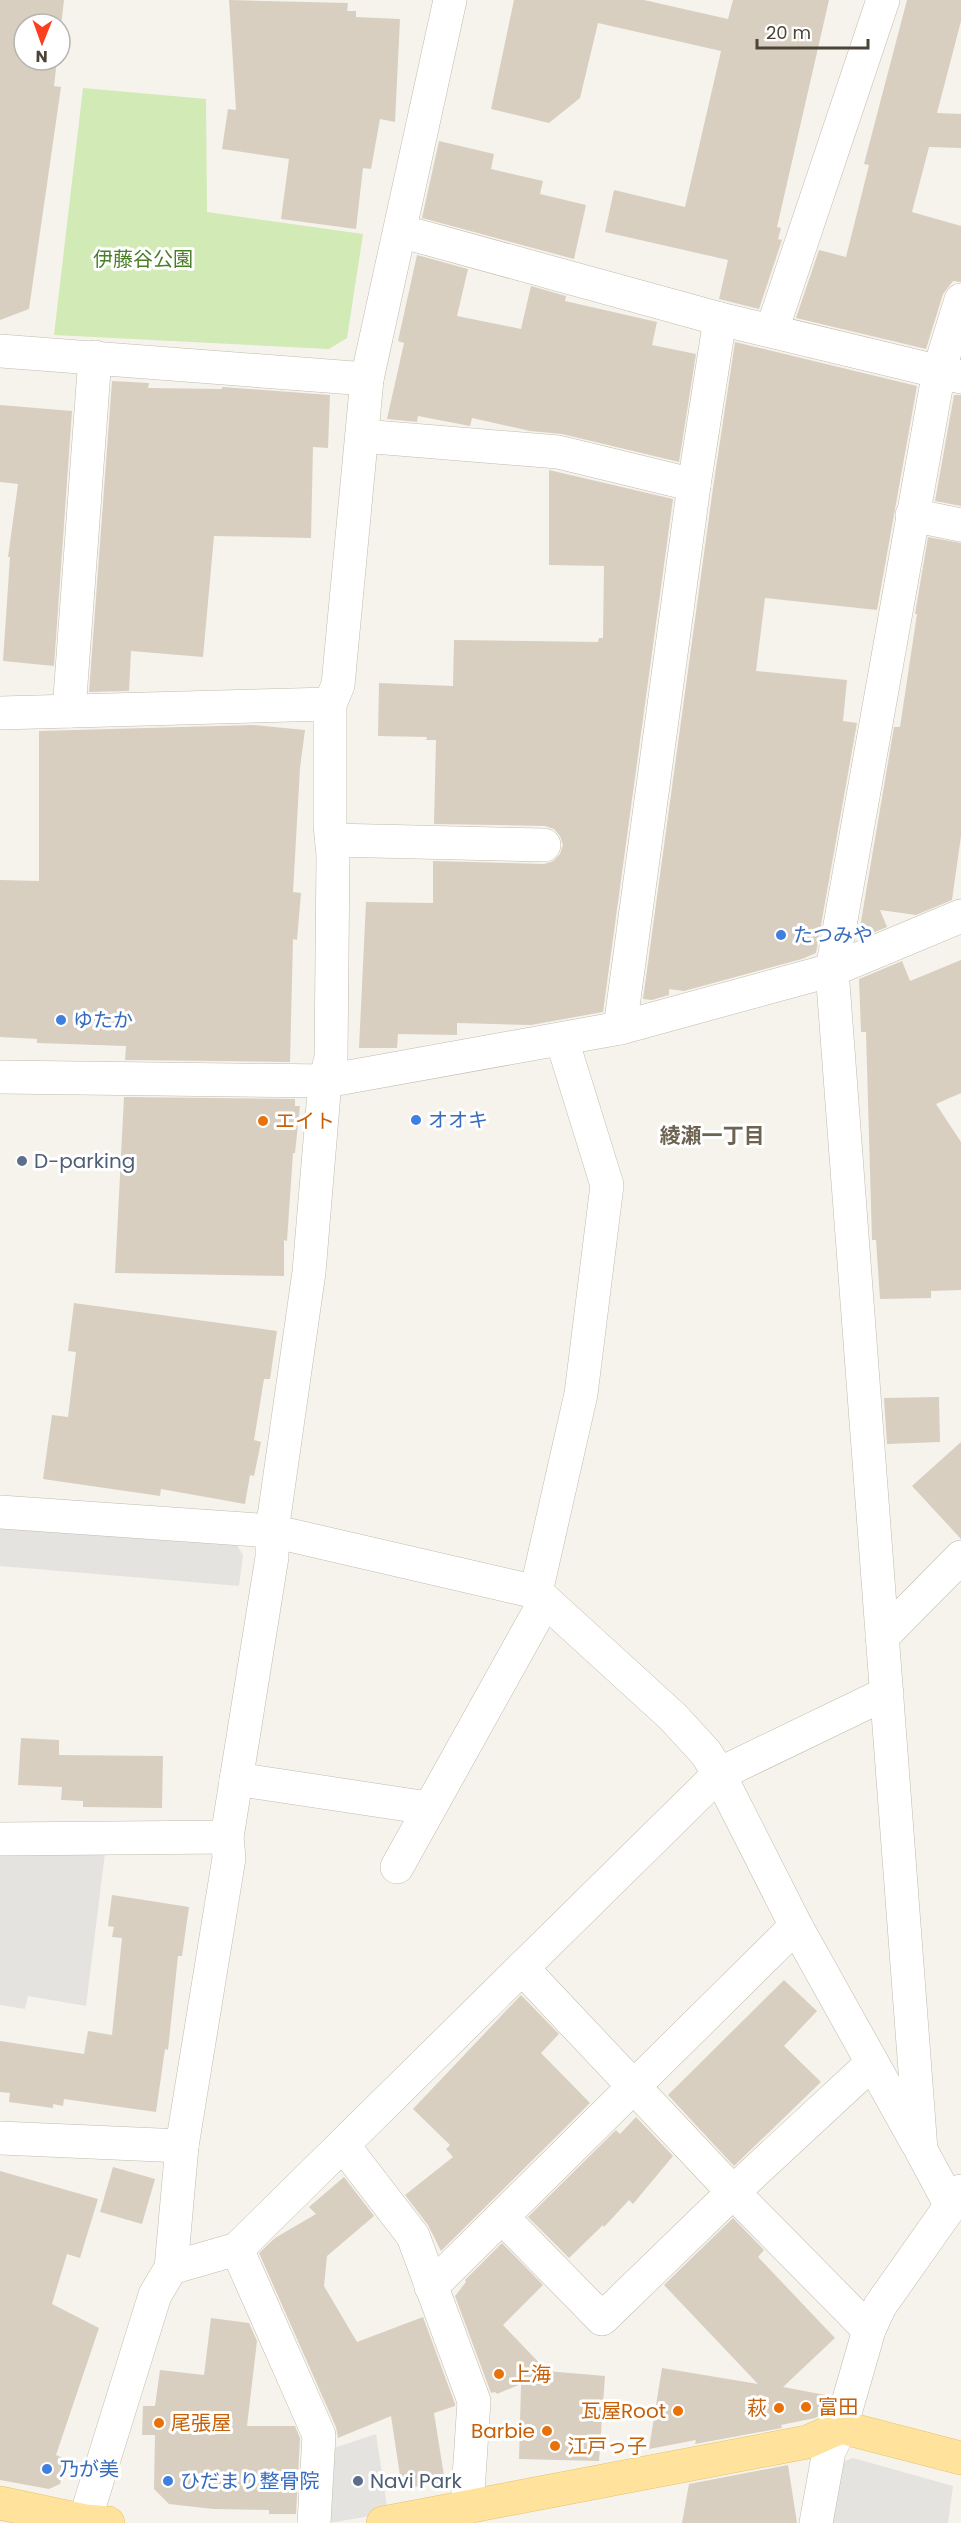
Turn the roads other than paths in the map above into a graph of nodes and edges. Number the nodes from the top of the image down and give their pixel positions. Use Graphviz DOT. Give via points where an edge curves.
graph roads {
  1 [pos="450,0"];
  2 [pos="883,0"];
  3 [pos="400,231"];
  4 [pos="961,300"];
  5 [pos="720,319"];
  6 [pos="772,330"];
  7 [pos="0,351"];
  8 [pos="95,357"];
  9 [pos="950,374"];
  10 [pos="367,379"];
  11 [pos="362,436"];
  12 [pos="694,485"];
  13 [pos="912,515"];
  14 [pos="961,525"];
  15 [pos="330,704"];
  16 [pos="69,711"];
  17 [pos="0,713"];
  18 [pos="332,840"];
  19 [pos="544,845"];
  20 [pos="961,916"];
  21 [pos="832,970"];
  22 [pos="620,1028"];
  23 [pos="562,1040"];
  24 [pos="0,1077"];
  25 [pos="325,1081"];
  26 [pos="0,1512"];
  27 [pos="272,1531"];
  28 [pos="961,1557"];
  29 [pos="541,1596"];
  30 [pos="882,1637"];
  31 [pos="887,1693"];
  32 [pos="719,1774"];
  33 [pos="236,1779"];
  34 [pos="429,1808"];
  35 [pos="227,1837"];
  36 [pos="0,1839"];
  37 [pos="397,1867"];
  38 [pos="796,1926"];
  39 [pos="522,1968"];
  40 [pos="872,2064"];
  41 [pos="634,2085"];
  42 [pos="0,2138"];
  43 [pos="343,2145"];
  44 [pos="182,2146"];
  45 [pos="921,2150"];
  46 [pos="733,2192"];
  47 [pos="956,2197"];
  48 [pos="502,2217"];
  49 [pos="237,2249"];
  50 [pos="171,2268"];
  51 [pos="431,2287"];
  52 [pos="869,2330"];
  53 [pos="841,2427"];
  54 [pos="961,2458"];
  55 [pos="0,2504"];
  56 [pos="467,2507"];
  57 [pos="92,2522"];
  58 [pos="314,2523"];
  59 [pos="383,2523"];
  60 [pos="816,2523"];
  1 -- 3 [label="street"];
  2 -- 6 [label="street"];
  3 -- 5 [label="street"];
  3 -- 10 [label="street"];
  4 -- 9 [label="street"];
  5 -- 6 [label="street"];
  5 -- 12 [label="street"];
  6 -- 9 [label="street"];
  7 -- 8 [label="street"];
  8 -- 10 [label="street"];
  8 -- 16 [label="street"];
  9 -- 13 [label="street"];
  10 -- 11 [label="street"];
  11 -- 12 [label="street" via="558,452"];
  11 -- 15 [label="street" via="338,685"];
  12 -- 22 [label="street"];
  13 -- 14 [label="street"];
  13 -- 21 [label="street"];
  15 -- 16 [label="street"];
  15 -- 18 [label="street"];
  16 -- 17 [label="street"];
  18 -- 19 [label="street"];
  18 -- 25 [label="street" via="331,1058"];
  20 -- 21 [label="street"];
  21 -- 22 [label="street"];
  21 -- 30 [label="street"];
  22 -- 23 [label="street"];
  23 -- 25 [label="street"];
  23 -- 29 [label="street" via="607,1185 581,1394"];
  24 -- 25 [label="street"];
  25 -- 27 [label="street" via="309,1272"];
  26 -- 27 [label="street"];
  27 -- 29 [label="street"];
  27 -- 33 [label="street" via="272,1557"];
  28 -- 30 [label="street"];
  29 -- 32 [label="street" via="674,1717"];
  29 -- 34 [label="street"];
  30 -- 31 [label="street"];
  31 -- 32 [label="street"];
  31 -- 45 [label="street"];
  32 -- 38 [label="street"];
  32 -- 39 [label="street"];
  33 -- 34 [label="street"];
  33 -- 35 [label="street"];
  34 -- 37 [label="street"];
  35 -- 36 [label="street"];
  35 -- 44 [label="street" via="229,1858"];
  38 -- 40 [label="street"];
  38 -- 41 [label="street"];
  39 -- 41 [label="street"];
  39 -- 43 [label="street"];
  40 -- 45 [label="street"];
  40 -- 46 [label="street"];
  41 -- 46 [label="street"];
  41 -- 48 [label="street"];
  42 -- 44 [label="street"];
  43 -- 49 [label="street"];
  43 -- 51 [label="street" via="413,2236"];
  44 -- 50 [label="street"];
  45 -- 47 [label="street"];
  46 -- 48 [label="street" via="602,2319"];
  46 -- 52 [label="street"];
  47 -- 52 [label="street" via="880,2306"];
  48 -- 51 [label="street"];
  49 -- 50 [label="street"];
  49 -- 58 [label="street" via="319,2435"];
  50 -- 57 [label="street" via="155,2295"];
  51 -- 56 [label="street" via="474,2401"];
  52 -- 53 [label="street"];
  53 -- 54 [label="main road"];
  53 -- 56 [label="main road" via="807,2442"];
  53 -- 60 [label="street" via="829,2451"];
  55 -- 57 [label="main road"];
  56 -- 59 [label="main road"];
}
